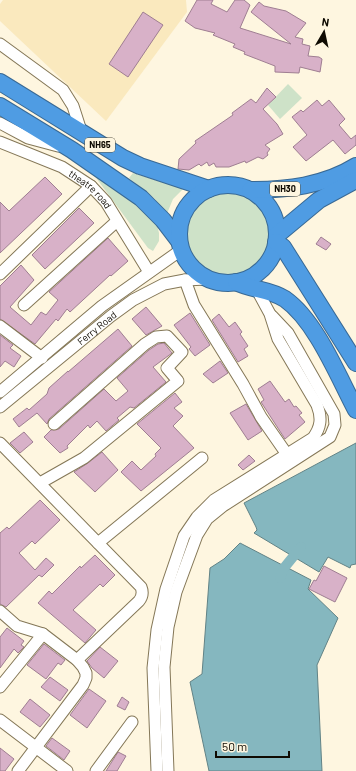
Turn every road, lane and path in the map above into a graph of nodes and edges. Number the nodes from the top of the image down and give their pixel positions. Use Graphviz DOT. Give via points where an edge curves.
graph roads {
  1 [pos="0,44"];
  2 [pos="0,82"];
  3 [pos="0,106"];
  4 [pos="0,123"];
  5 [pos="82,134"];
  6 [pos="0,142"];
  7 [pos="72,150"];
  8 [pos="356,166"];
  9 [pos="356,180"];
  10 [pos="91,186"];
  11 [pos="209,189"];
  12 [pos="250,190"];
  13 [pos="117,220"];
  14 [pos="276,239"];
  15 [pos="180,246"];
  16 [pos="150,272"];
  17 [pos="0,274"];
  18 [pos="207,278"];
  19 [pos="185,280"];
  20 [pos="236,282"];
  21 [pos="256,288"];
  22 [pos="24,305"];
  23 [pos="102,306"];
  24 [pos="270,314"];
  25 [pos="111,316"];
  26 [pos="0,326"];
  27 [pos="42,358"];
  28 [pos="356,363"];
  29 [pos="2,399"];
  30 [pos="356,410"];
  31 [pos="54,424"];
  32 [pos="0,443"];
  33 [pos="286,453"];
  34 [pos="202,458"];
  35 [pos="40,483"];
  36 [pos="98,543"];
  37 [pos="0,611"];
  38 [pos="43,634"];
  39 [pos="76,660"];
  40 [pos="0,687"];
  41 [pos="0,720"];
  42 [pos="132,722"];
  43 [pos="35,747"];
  44 [pos="18,771"];
  45 [pos="67,771"];
  46 [pos="96,771"];
  47 [pos="157,771"];
  48 [pos="168,771"];
  1 -- 5 [label="street" via="63,90 73,106"];
  2 -- 5 [label="highway, NH65"];
  3 -- 7 [label="highway, NH65"];
  4 -- 7 [label="street" via="28,138"];
  5 -- 11 [label="highway, NH65" via="140,166"];
  6 -- 10 [label="street, theatre road" via="62,167"];
  7 -- 15 [label="highway, NH65" via="141,198 163,220"];
  8 -- 12 [label="highway, NH30" via="319,183"];
  9 -- 14 [label="highway" via="319,200"];
  10 -- 13 [label="street, theatre road" via="106,202"];
  10 -- 17 [label="street"];
  11 -- 12 [label="highway, NH65" via="229,185"];
  11 -- 15 [label="highway, NH65" via="198,195 185,210 179,228"];
  12 -- 14 [label="highway, NH65" via="270,209 275,222"];
  13 -- 16 [label="street, theatre road"];
  13 -- 22 [label="street"];
  14 -- 20 [label="highway, NH65" via="269,261 260,271"];
  14 -- 28 [label="highway, NH65"];
  15 -- 16 [label="street, Ferry Road"];
  15 -- 18 [label="highway, NH65" via="191,267"];
  16 -- 23 [label="street, Ferry Road"];
  18 -- 19 [label="street, Ferry Road"];
  18 -- 20 [label="highway, NH65" via="221,282"];
  19 -- 25 [label="street, Ferry Road" via="150,290"];
  19 -- 33 [label="street" via="194,305 261,417"];
  20 -- 21 [label="highway, NH65"];
  21 -- 24 [label="street"];
  21 -- 30 [label="highway, NH65" via="277,295 301,314 315,332"];
  23 -- 25 [label="street"];
  23 -- 27 [label="street, Ferry Road"];
  24 -- 33 [label="street" via="278,339 320,414 319,430 313,438"];
  24 -- 48 [label="street" via="288,332 334,414 335,425 330,437 223,506 207,519 197,535 176,592 168,627 164,667"];
  25 -- 29 [label="street, Ferry Road"];
  26 -- 27 [label="street"];
  27 -- 29 [label="street, Ferry Road"];
  31 -- 35 [label="street" via="156,337 167,336 182,352 167,368 178,381 84,458"];
  32 -- 35 [label="street"];
  33 -- 47 [label="street" via="214,500 197,517 184,536 166,588 157,630 153,668"];
  34 -- 36 [label="street"];
  35 -- 36 [label="street"];
  36 -- 39 [label="street" via="141,586 143,596"];
  37 -- 38 [label="street" via="17,626"];
  38 -- 39 [label="street"];
  38 -- 40 [label="street"];
  39 -- 43 [label="street" via="83,666 86,678"];
  41 -- 43 [label="street"];
  42 -- 46 [label="street"];
  43 -- 44 [label="street"];
  43 -- 45 [label="street"];
}
